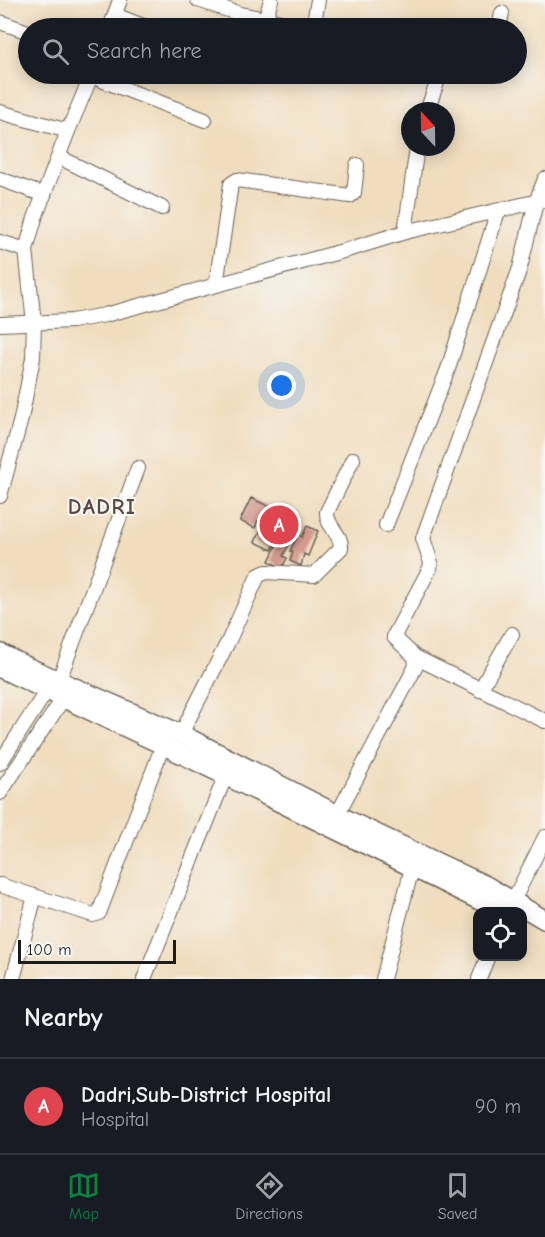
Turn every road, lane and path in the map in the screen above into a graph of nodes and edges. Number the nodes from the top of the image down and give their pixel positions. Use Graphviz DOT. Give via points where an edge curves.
graph roads {
  1 [pos="120,0"];
  2 [pos="198,0"];
  3 [pos="271,0"];
  4 [pos="318,0"];
  5 [pos="502,13"];
  6 [pos="114,18"];
  7 [pos="258,18"];
  8 [pos="266,18"];
  9 [pos="315,18"];
  10 [pos="501,18"];
  11 [pos="0,22"];
  12 [pos="18,28"];
  13 [pos="88,84"];
  14 [pos="115,84"];
  15 [pos="436,84"];
  16 [pos="430,102"];
  17 [pos="0,112"];
  18 [pos="205,120"];
  19 [pos="68,131"];
  20 [pos="416,156"];
  21 [pos="59,157"];
  22 [pos="357,165"];
  23 [pos="0,179"];
  24 [pos="545,179"];
  25 [pos="44,195"];
  26 [pos="541,201"];
  27 [pos="162,208"];
  28 [pos="498,211"];
  29 [pos="405,232"];
  30 [pos="0,242"];
  31 [pos="26,250"];
  32 [pos="216,285"];
  33 [pos="33,323"];
  34 [pos="0,324"];
  35 [pos="353,459"];
  36 [pos="138,468"];
  37 [pos="3,476"];
  38 [pos="0,496"];
  39 [pos="386,525"];
  40 [pos="512,634"];
  41 [pos="0,653"];
  42 [pos="415,657"];
  43 [pos="0,668"];
  44 [pos="58,688"];
  45 [pos="480,690"];
  46 [pos="545,721"];
  47 [pos="181,734"];
  48 [pos="163,745"];
  49 [pos="0,763"];
  50 [pos="228,768"];
  51 [pos="0,793"];
  52 [pos="338,813"];
  53 [pos="545,837"];
  54 [pos="412,868"];
  55 [pos="0,885"];
  56 [pos="35,896"];
  57 [pos="508,906"];
  58 [pos="545,920"];
  59 [pos="527,923"];
  60 [pos="545,932"];
  61 [pos="486,961"];
  62 [pos="13,979"];
  63 [pos="144,979"];
  64 [pos="383,979"];
  65 [pos="479,979"];
  1 -- 6 [label="street"];
  2 -- 7 [label="street"];
  3 -- 8 [label="street"];
  4 -- 9 [label="street"];
  5 -- 10 [label="street"];
  11 -- 12 [label="street"];
  13 -- 19 [label="street"];
  14 -- 18 [label="street"];
  15 -- 16 [label="street"];
  17 -- 19 [label="street"];
  19 -- 21 [label="street"];
  20 -- 29 [label="street"];
  21 -- 25 [label="street"];
  21 -- 27 [label="street"];
  22 -- 32 [label="street" via="354,193 350,196 233,182"];
  23 -- 25 [label="street"];
  24 -- 26 [label="street"];
  25 -- 31 [label="street"];
  26 -- 28 [label="street"];
  26 -- 42 [label="street" via="423,538 430,568 395,634 394,638"];
  28 -- 29 [label="street"];
  28 -- 39 [label="street" via="448,369"];
  29 -- 32 [label="street"];
  30 -- 31 [label="street"];
  31 -- 33 [label="street"];
  32 -- 33 [label="street" via="105,315"];
  33 -- 34 [label="street"];
  33 -- 37 [label="street" via="29,387"];
  35 -- 47 [label="street" via="326,519 340,538 342,548 314,575 266,572 258,576"];
  36 -- 44 [label="street"];
  37 -- 38 [label="street"];
  40 -- 45 [label="street"];
  41 -- 44 [label="main road"];
  42 -- 45 [label="street"];
  42 -- 52 [label="street" via="416,666"];
  43 -- 44 [label="main road"];
  44 -- 47 [label="main road"];
  44 -- 48 [label="main road"];
  44 -- 49 [label="street"];
  44 -- 51 [label="street"];
  45 -- 46 [label="street"];
  47 -- 50 [label="main road"];
  48 -- 50 [label="main road"];
  48 -- 56 [label="street" via="99,913 93,915"];
  50 -- 52 [label="main road"];
  50 -- 54 [label="main road"];
  50 -- 63 [label="street"];
  52 -- 57 [label="main road" via="487,886"];
  53 -- 57 [label="street"];
  54 -- 57 [label="main road"];
  54 -- 64 [label="street"];
  55 -- 56 [label="street"];
  56 -- 62 [label="street"];
  57 -- 58 [label="main road"];
  59 -- 60 [label="main road"];
  61 -- 65 [label="street"];
}
